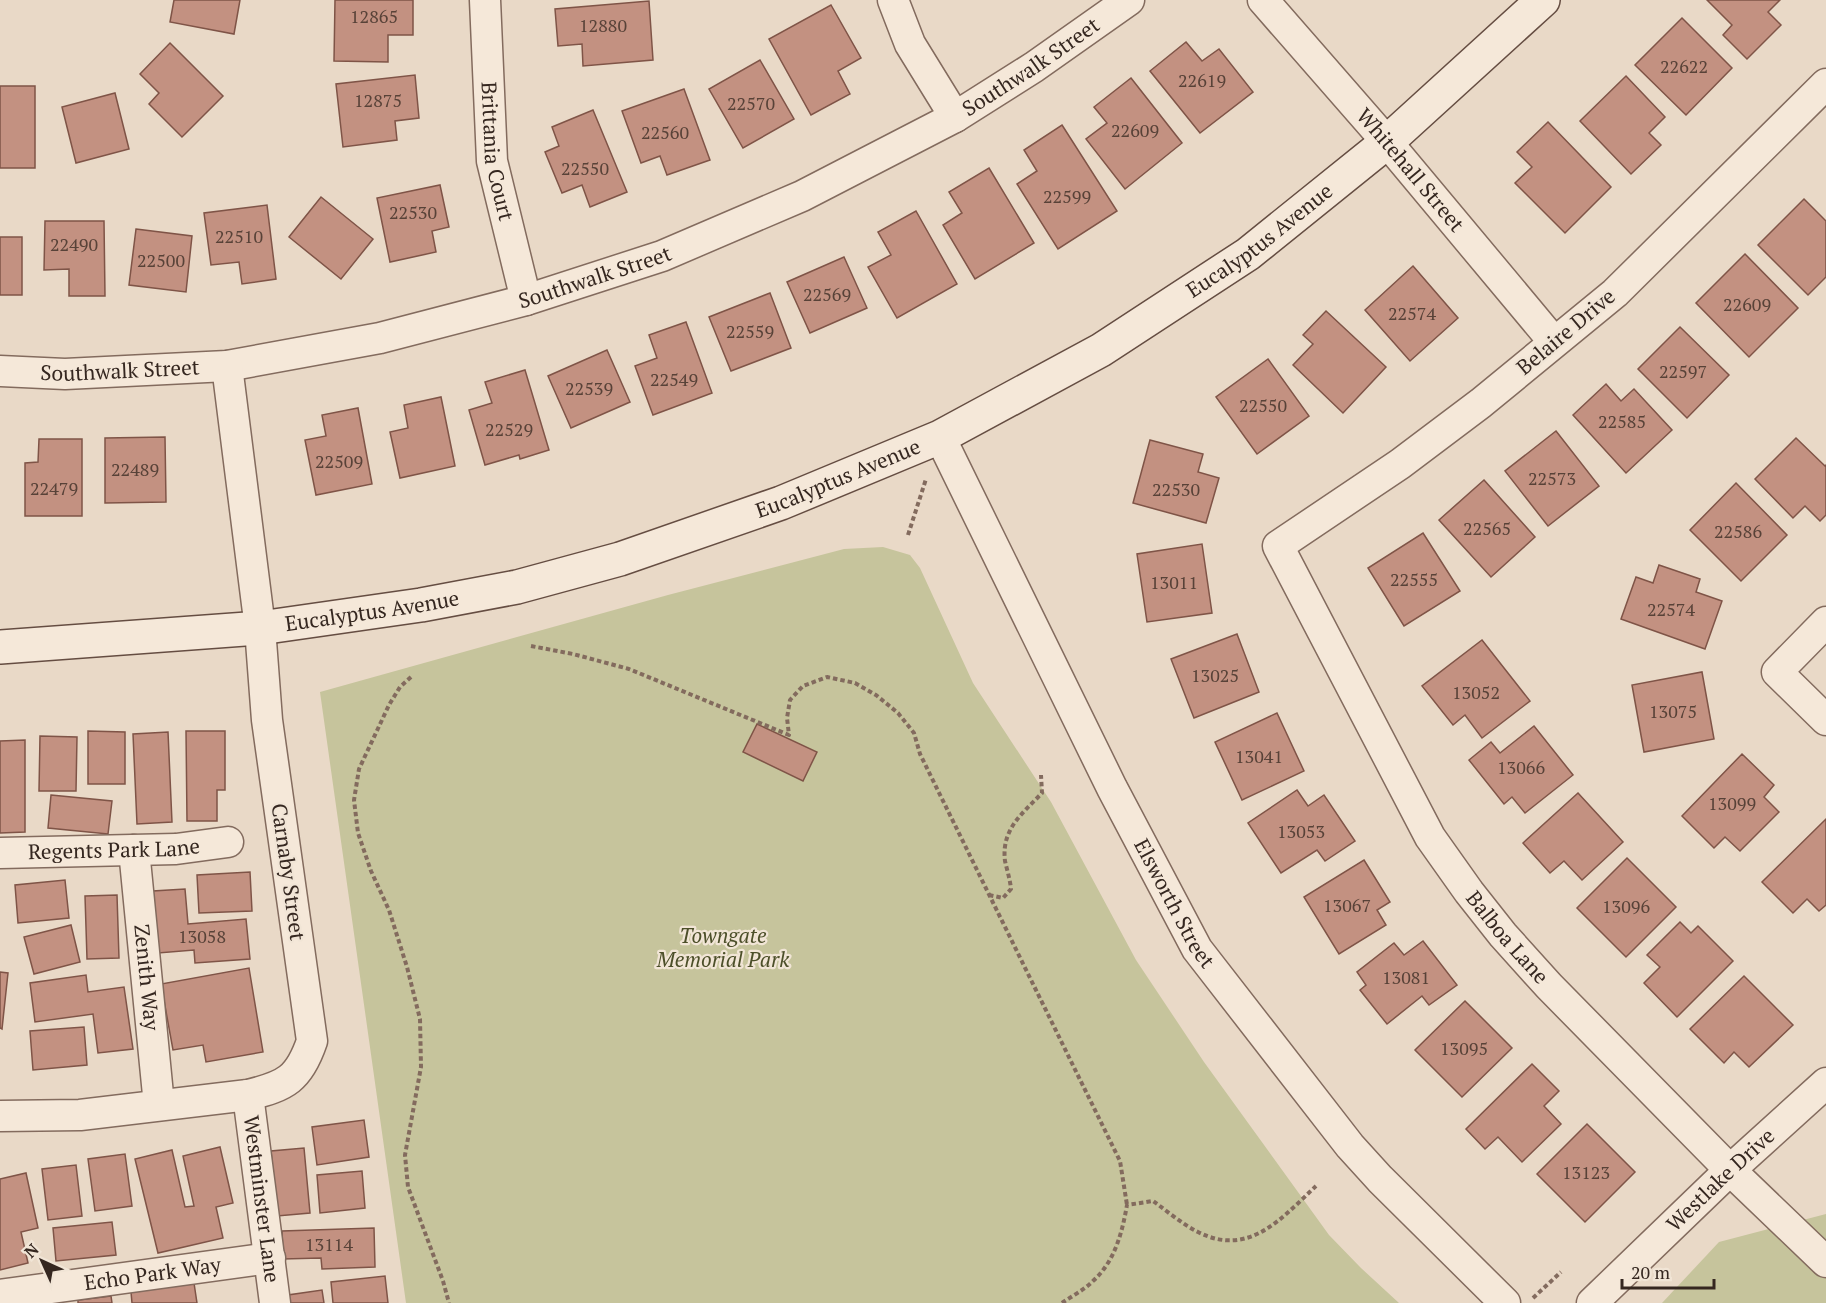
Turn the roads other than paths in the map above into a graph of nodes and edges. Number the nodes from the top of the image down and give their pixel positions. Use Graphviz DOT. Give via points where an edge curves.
graph roads {
  1 [pos="485,0"];
  2 [pos="893,0"];
  3 [pos="1129,0"];
  4 [pos="1263,0"];
  5 [pos="1543,0"];
  6 [pos="1826,84"];
  7 [pos="955,117"];
  8 [pos="1387,142"];
  9 [pos="526,300"];
  10 [pos="1554,342"];
  11 [pos="227,366"];
  12 [pos="0,371"];
  13 [pos="940,437"];
  14 [pos="1278,546"];
  15 [pos="1826,622"];
  16 [pos="260,628"];
  17 [pos="0,647"];
  18 [pos="1826,720"];
  19 [pos="228,842"];
  20 [pos="134,850"];
  21 [pos="0,853"];
  22 [pos="1826,1083"];
  23 [pos="248,1095"];
  24 [pos="159,1105"];
  25 [pos="0,1116"];
  26 [pos="1730,1170"];
  27 [pos="270,1258"];
  28 [pos="1826,1262"];
  29 [pos="0,1295"];
  30 [pos="275,1303"];
  31 [pos="1505,1303"];
  32 [pos="1592,1303"];
  1 -- 9 [label="street, Brittania Court" via="492,161"];
  2 -- 7 [label="street" via="910,44"];
  3 -- 7 [label="street, Southwalk Street"];
  4 -- 8 [label="street, Whitehall Street"];
  5 -- 8 [label="street, Eucalyptus Avenue"];
  6 -- 10 [label="street, Belaire Drive" via="1615,292"];
  7 -- 9 [label="street, Southwalk Street" via="802,195 662,256"];
  8 -- 10 [label="street, Whitehall Street"];
  8 -- 13 [label="street, Eucalyptus Avenue" via="1248,254 1101,350"];
  9 -- 11 [label="street, Southwalk Street" via="380,338"];
  10 -- 14 [label="street, Belaire Drive" via="1400,464"];
  11 -- 12 [label="street, Southwalk Street" via="65,374"];
  11 -- 16 [label="street, Carnaby Street"];
  13 -- 16 [label="street, Eucalyptus Avenue" via="781,503 620,559 458,599"];
  13 -- 31 [label="street, Elsworth Street" via="1112,788 1197,949 1350,1146"];
  14 -- 26 [label="street, Balboa Lane" via="1430,837 1469,892 1550,986"];
  15 -- 18 [label="street" via="1777,672"];
  16 -- 17 [label="street, Eucalyptus Avenue"];
  16 -- 23 [label="street, Carnaby Street" via="267,720 312,1041 305,1061 291,1078"];
  19 -- 20 [label="street, Regents Park Lane"];
  20 -- 21 [label="street, Regents Park Lane"];
  20 -- 24 [label="street, Zenith Way"];
  22 -- 26 [label="street, Westlake Drive"];
  23 -- 24 [label="street, Carnaby Street"];
  23 -- 27 [label="street, Westminster Lane"];
  24 -- 25 [label="street, Carnaby Street" via="80,1115"];
  26 -- 28 [label="street, Balboa Lane"];
  26 -- 32 [label="street, Westlake Drive"];
  27 -- 29 [label="street, Echo Park Way"];
  27 -- 30 [label="street, Westminster Lane"];
}
